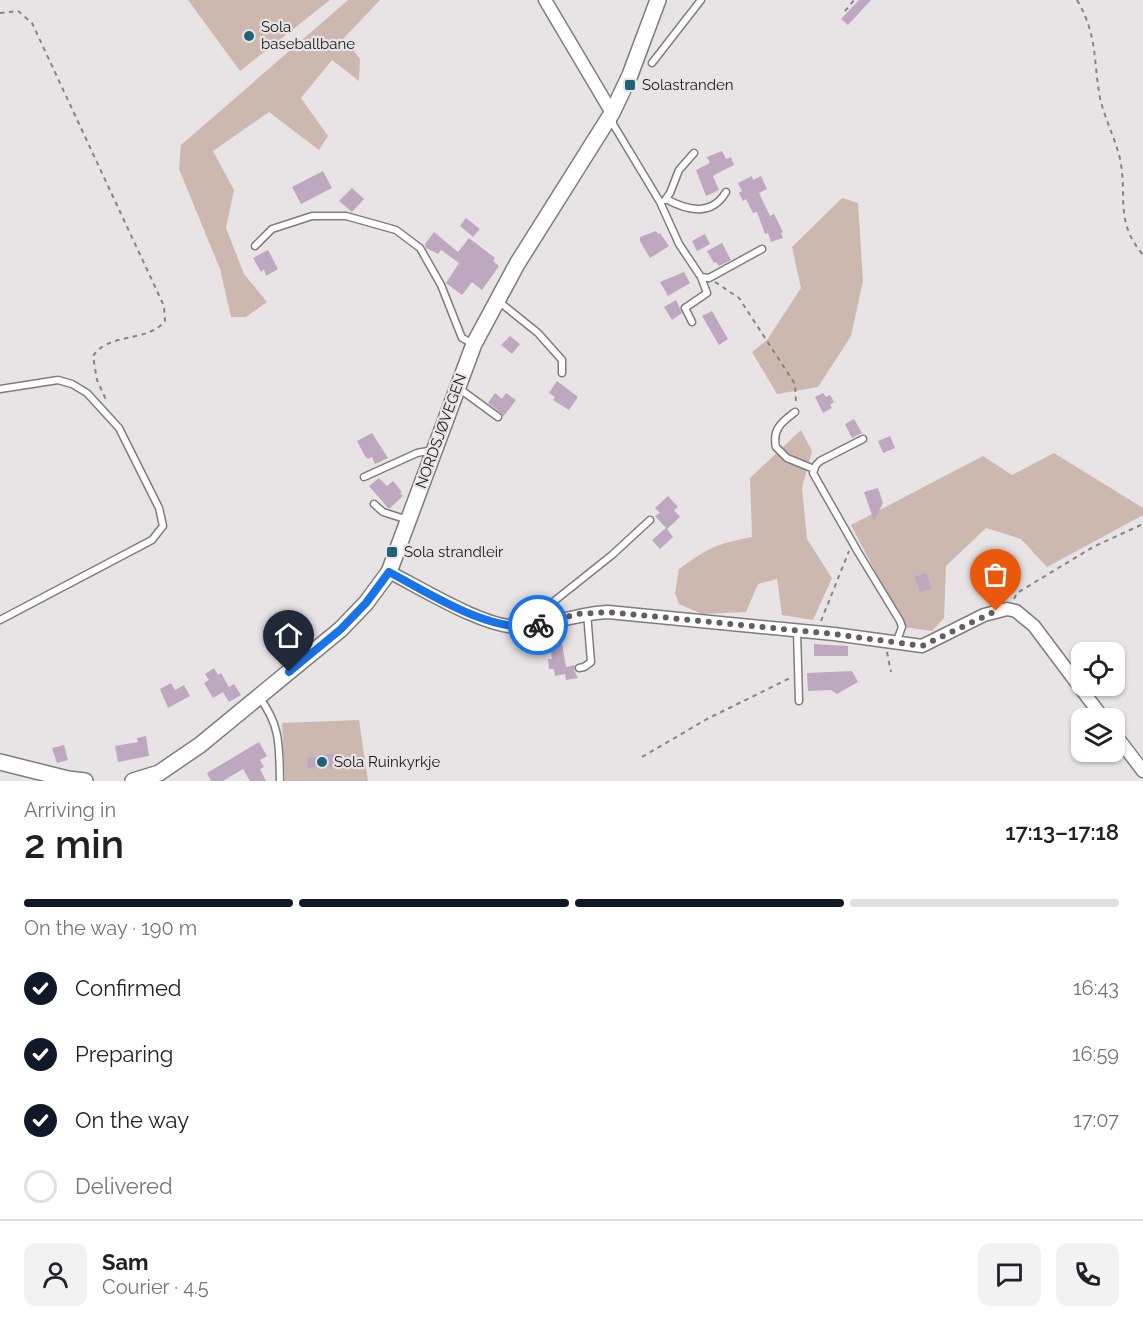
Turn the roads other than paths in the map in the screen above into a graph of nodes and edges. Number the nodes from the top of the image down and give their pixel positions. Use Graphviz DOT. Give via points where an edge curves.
graph roads {
  1 [pos="544,0"];
  2 [pos="658,0"];
  3 [pos="701,0"];
  4 [pos="652,63"];
  5 [pos="612,113"];
  6 [pos="694,153"];
  7 [pos="726,192"];
  8 [pos="663,201"];
  9 [pos="255,246"];
  10 [pos="762,249"];
  11 [pos="701,277"];
  12 [pos="496,299"];
  13 [pos="692,322"];
  14 [pos="474,344"];
  15 [pos="562,373"];
  16 [pos="457,387"];
  17 [pos="0,389"];
  18 [pos="795,412"];
  19 [pos="498,417"];
  20 [pos="863,439"];
  21 [pos="434,450"];
  22 [pos="814,469"];
  23 [pos="364,477"];
  24 [pos="374,504"];
  25 [pos="409,520"];
  26 [pos="650,520"];
  27 [pos="389,572"];
  28 [pos="587,613"];
  29 [pos="0,620"];
  30 [pos="547,623"];
  31 [pos="797,630"];
  32 [pos="896,643"];
  33 [pos="579,668"];
  34 [pos="259,696"];
  35 [pos="799,701"];
  36 [pos="1096,708"];
  37 [pos="1125,747"];
  38 [pos="0,762"];
  39 [pos="1143,771"];
  40 [pos="142,780"];
  41 [pos="85,781"];
  42 [pos="280,781"];
  1 -- 5 [label="street"];
  2 -- 5 [label="street, NORDSJØVEGEN"];
  3 -- 4 [label="lane"];
  5 -- 8 [label="lane" via="613,124"];
  5 -- 12 [label="street, NORDSJØVEGEN"];
  6 -- 8 [label="lane" via="679,170"];
  7 -- 8 [label="lane" via="721,202 707,209"];
  8 -- 11 [label="lane" via="679,244"];
  9 -- 14 [label="lane" via="272,229 312,216 346,216 396,230 420,248 441,285 462,338"];
  10 -- 11 [label="lane" via="709,278"];
  11 -- 13 [label="lane" via="707,292 685,308"];
  12 -- 14 [label="street, NORDSJØVEGEN"];
  12 -- 15 [label="lane" via="538,333 562,360"];
  14 -- 16 [label="street, NORDSJØVEGEN"];
  16 -- 19 [label="lane"];
  16 -- 21 [label="street, NORDSJØVEGEN"];
  17 -- 29 [label="lane" via="58,380 87,393 120,428 163,522 161,532 152,540"];
  18 -- 22 [label="lane" via="779,424 776,447 788,458"];
  20 -- 22 [label="lane" via="820,461"];
  21 -- 23 [label="lane" via="417,453"];
  21 -- 25 [label="street, NORDSJØVEGEN"];
  22 -- 32 [label="lane" via="816,480 900,621 902,627"];
  24 -- 25 [label="lane" via="383,512"];
  25 -- 27 [label="street, NORDSJØVEGEN"];
  26 -- 30 [label="lane" via="553,602"];
  27 -- 30 [label="street" via="490,622 518,628"];
  27 -- 34 [label="street, NORDSJØVEGEN" via="341,629"];
  28 -- 30 [label="street"];
  28 -- 31 [label="street" via="630,613"];
  28 -- 33 [label="lane" via="591,662"];
  31 -- 32 [label="street"];
  31 -- 35 [label="lane"];
  32 -- 36 [label="street" via="922,646 984,615 1008,609 1025,616 1034,626"];
  34 -- 40 [label="street, NORDSJØVEGEN" via="175,764"];
  34 -- 42 [label="lane" via="278,730"];
  37 -- 39 [label="street"];
  38 -- 41 [label="street"];
}
